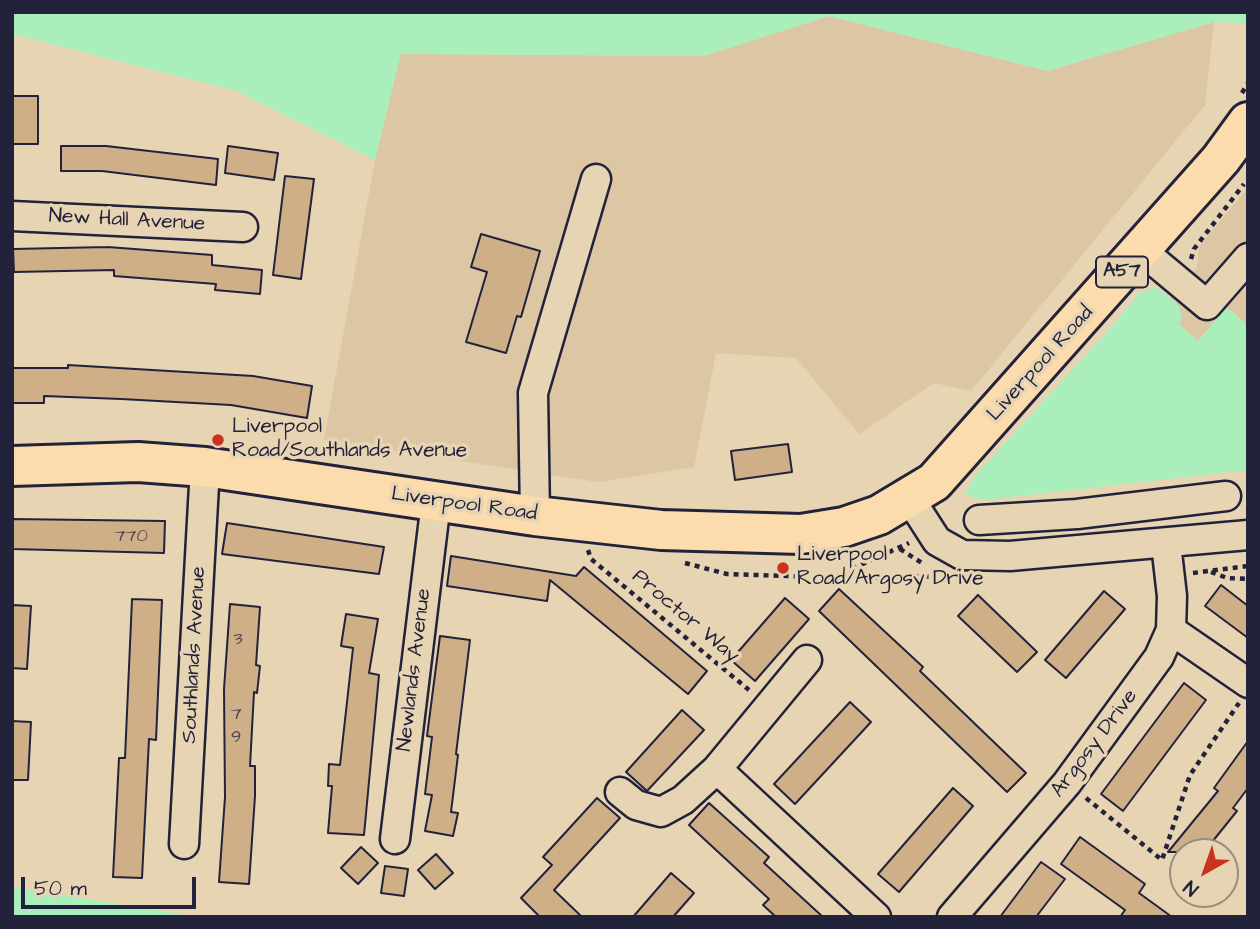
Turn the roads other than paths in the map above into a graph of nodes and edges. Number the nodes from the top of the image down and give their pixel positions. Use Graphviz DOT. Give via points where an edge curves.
graph roads {
  1 [pos="1244,108"];
  2 [pos="1241,154"];
  3 [pos="596,179"];
  4 [pos="12,216"];
  5 [pos="243,227"];
  6 [pos="1141,250"];
  7 [pos="1244,271"];
  8 [pos="12,467"];
  9 [pos="205,467"];
  10 [pos="1226,496"];
  11 [pos="910,499"];
  12 [pos="436,502"];
  13 [pos="536,516"];
  14 [pos="978,520"];
  15 [pos="1248,535"];
  16 [pos="1166,544"];
  17 [pos="1171,630"];
  18 [pos="807,660"];
  19 [pos="1244,692"];
  20 [pos="716,769"];
  21 [pos="620,792"];
  22 [pos="395,839"];
  23 [pos="184,844"];
  24 [pos="961,914"];
  25 [pos="876,917"];
  1 -- 2 [label="highway, Liverpool Road / A57"];
  2 -- 6 [label="highway, Liverpool Road / A57"];
  3 -- 13 [label="street" via="533,393"];
  4 -- 5 [label="street, New Hall Avenue"];
  6 -- 7 [label="street" via="1207,305"];
  6 -- 11 [label="highway, Liverpool Road / A57" via="942,474"];
  8 -- 9 [label="highway, Liverpool Road / A57" via="138,462"];
  9 -- 12 [label="highway, Liverpool Road / A57"];
  9 -- 23 [label="street, Southlands Avenue"];
  10 -- 14 [label="street" via="1077,514"];
  11 -- 13 [label="highway, Liverpool Road / A57" via="844,527 801,534 661,530"];
  11 -- 16 [label="street" via="937,541 962,555 1010,556"];
  12 -- 13 [label="highway, Liverpool Road / A57"];
  12 -- 22 [label="street, Newlands Avenue"];
  15 -- 16 [label="street"];
  16 -- 17 [label="street, Argosy Drive"];
  17 -- 19 [label="street"];
  17 -- 24 [label="street, Argosy Drive" via="1159,657 1067,783"];
  18 -- 20 [label="street"];
  20 -- 21 [label="street" via="683,800 661,812 636,805"];
  20 -- 25 [label="street"];
}
